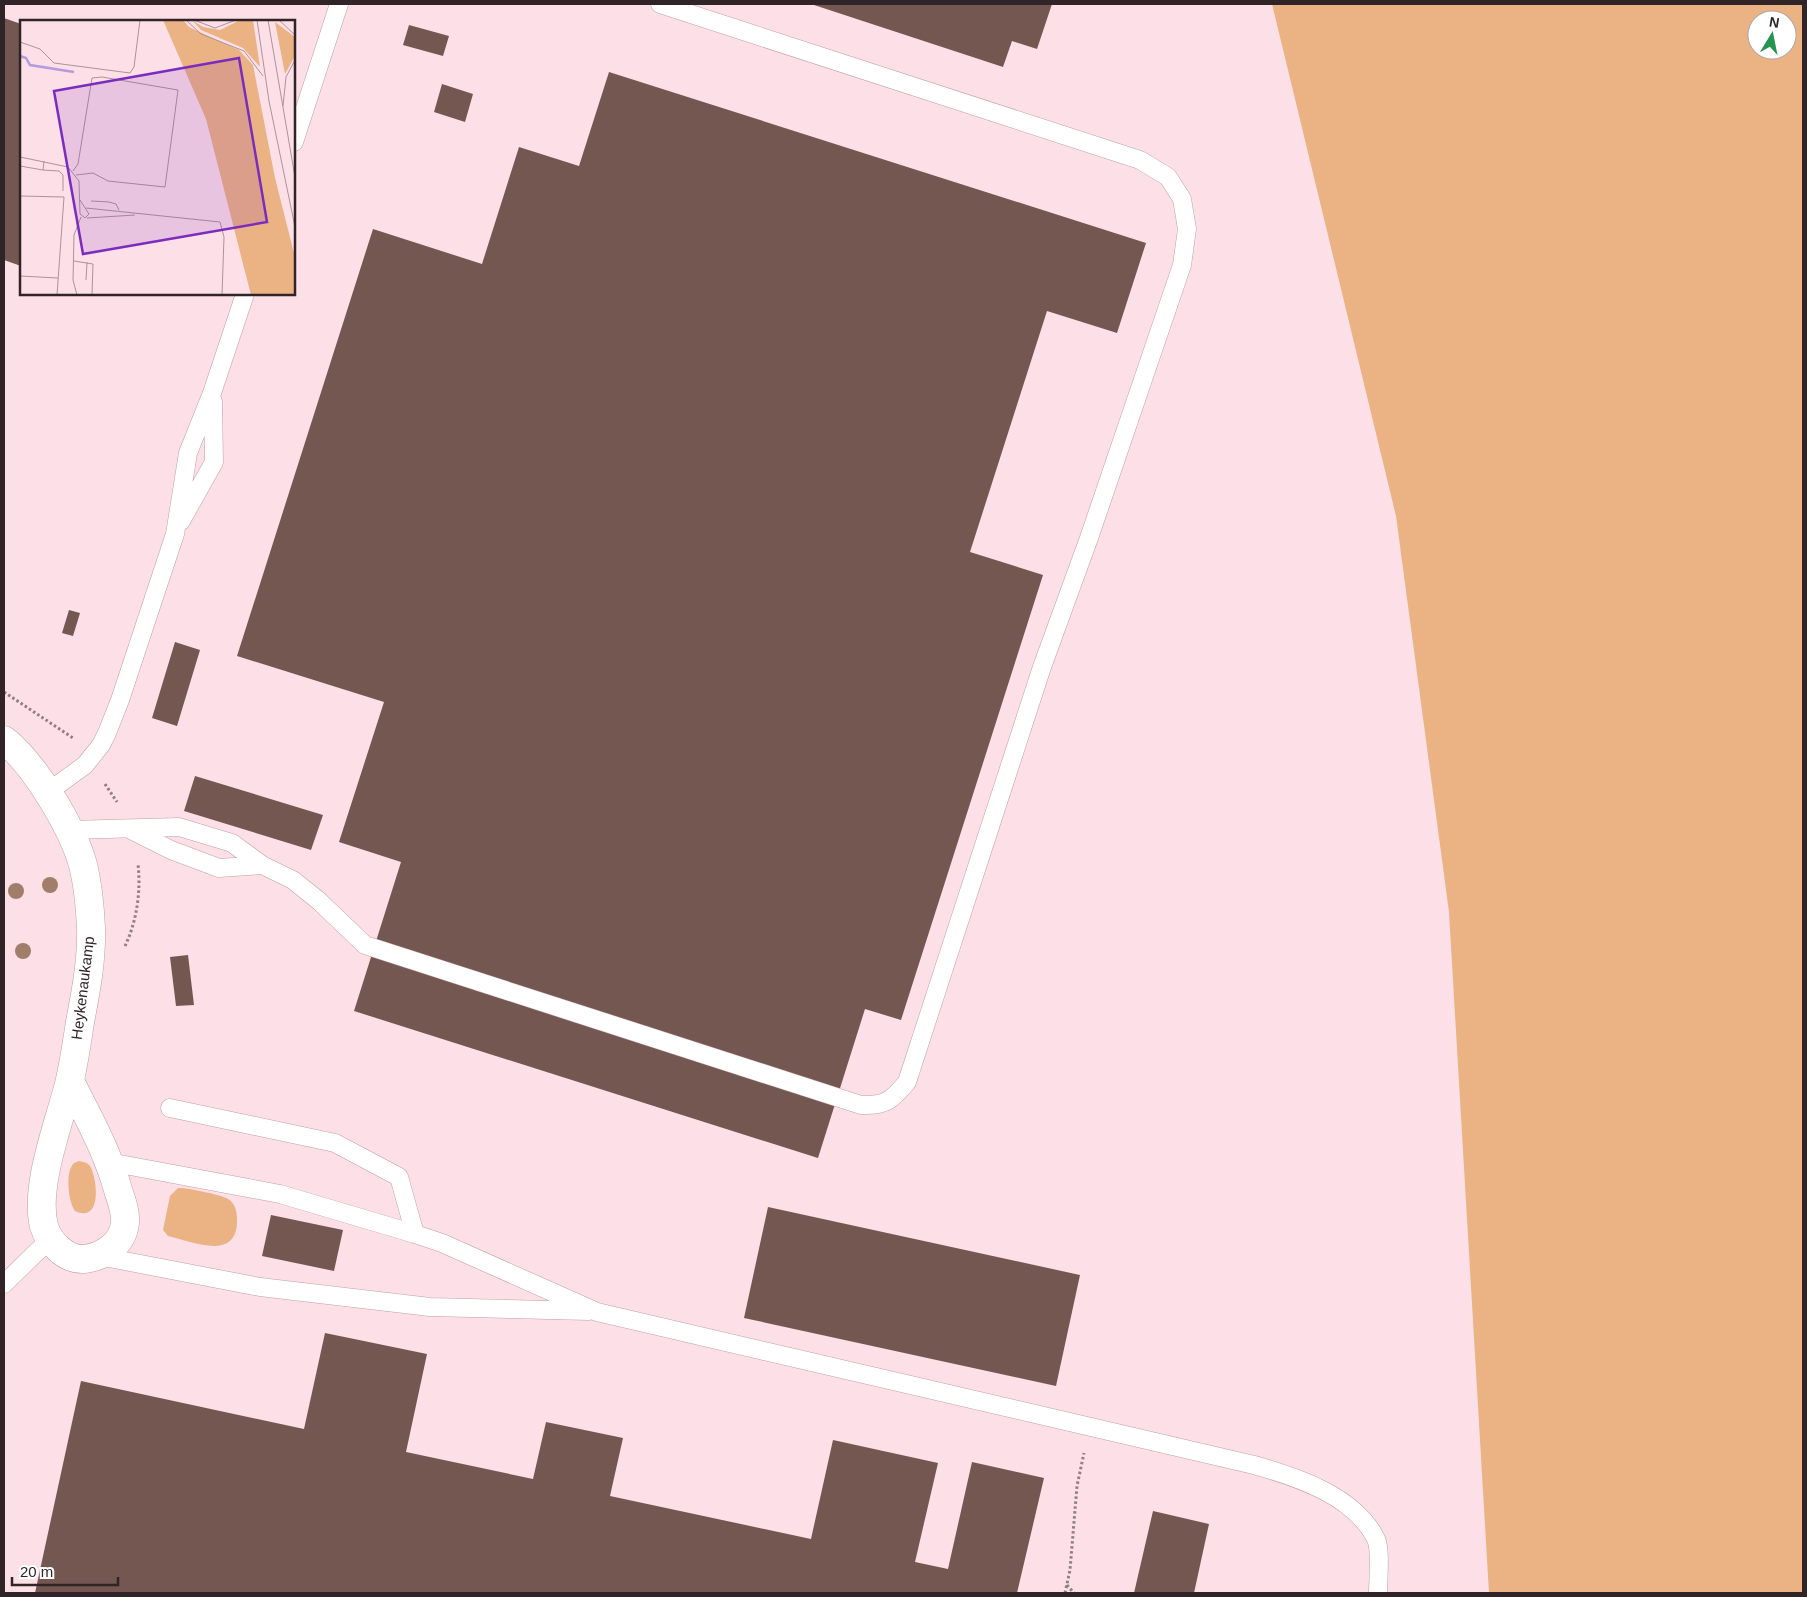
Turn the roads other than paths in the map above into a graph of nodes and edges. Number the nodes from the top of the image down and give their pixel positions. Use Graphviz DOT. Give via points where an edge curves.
graph roads {
  1 [pos="339,4"];
  2 [pos="660,4"];
  3 [pos="295,139"];
  4 [pos="244,295"];
  5 [pos="212,393"];
  6 [pos="175,534"];
  7 [pos="4,740"];
  8 [pos="48,792"];
  9 [pos="127,828"];
  10 [pos="68,830"];
  11 [pos="262,865"];
  12 [pos="70,1081"];
  13 [pos="170,1108"];
  14 [pos="109,1162"];
  15 [pos="415,1234"];
  16 [pos="49,1240"];
  17 [pos="99,1256"];
  18 [pos="4,1284"];
  19 [pos="597,1312"];
  20 [pos="1378,1593"];
  1 -- 3 [label="lane"];
  2 -- 11 [label="lane" via="1140,160 1168,178 1182,199 1187,229 1182,265 1042,667 908,1082 893,1099 876,1106 861,1105 365,945 293,880"];
  4 -- 5 [label="lane"];
  5 -- 6 [label="lane" via="188,453"];
  5 -- 6 [label="lane" via="214,462"];
  6 -- 8 [label="lane" via="108,733 85,765"];
  7 -- 8 [label="street, Heykenaukamp" via="32,769"];
  8 -- 10 [label="street, Heykenaukamp"];
  9 -- 10 [label="lane"];
  9 -- 11 [label="lane" via="171,850 219,868"];
  9 -- 11 [label="lane" via="179,827 232,843"];
  10 -- 12 [label="street, Heykenaukamp" via="83,864 91,930 87,985"];
  12 -- 14 [label="street"];
  12 -- 16 [label="street, Heykenaukamp" via="44,1186 44,1225"];
  13 -- 15 [label="lane" via="336,1143 399,1177"];
  14 -- 15 [label="lane" via="280,1194"];
  14 -- 17 [label="street" via="125,1222 122,1235 113,1247"];
  15 -- 19 [label="lane" via="442,1242"];
  16 -- 17 [label="street" via="77,1259"];
  16 -- 18 [label="lane"];
  17 -- 19 [label="lane" via="260,1288 420,1306"];
  19 -- 20 [label="lane" via="1290,1475 1329,1494 1360,1516 1377,1541"];
}
